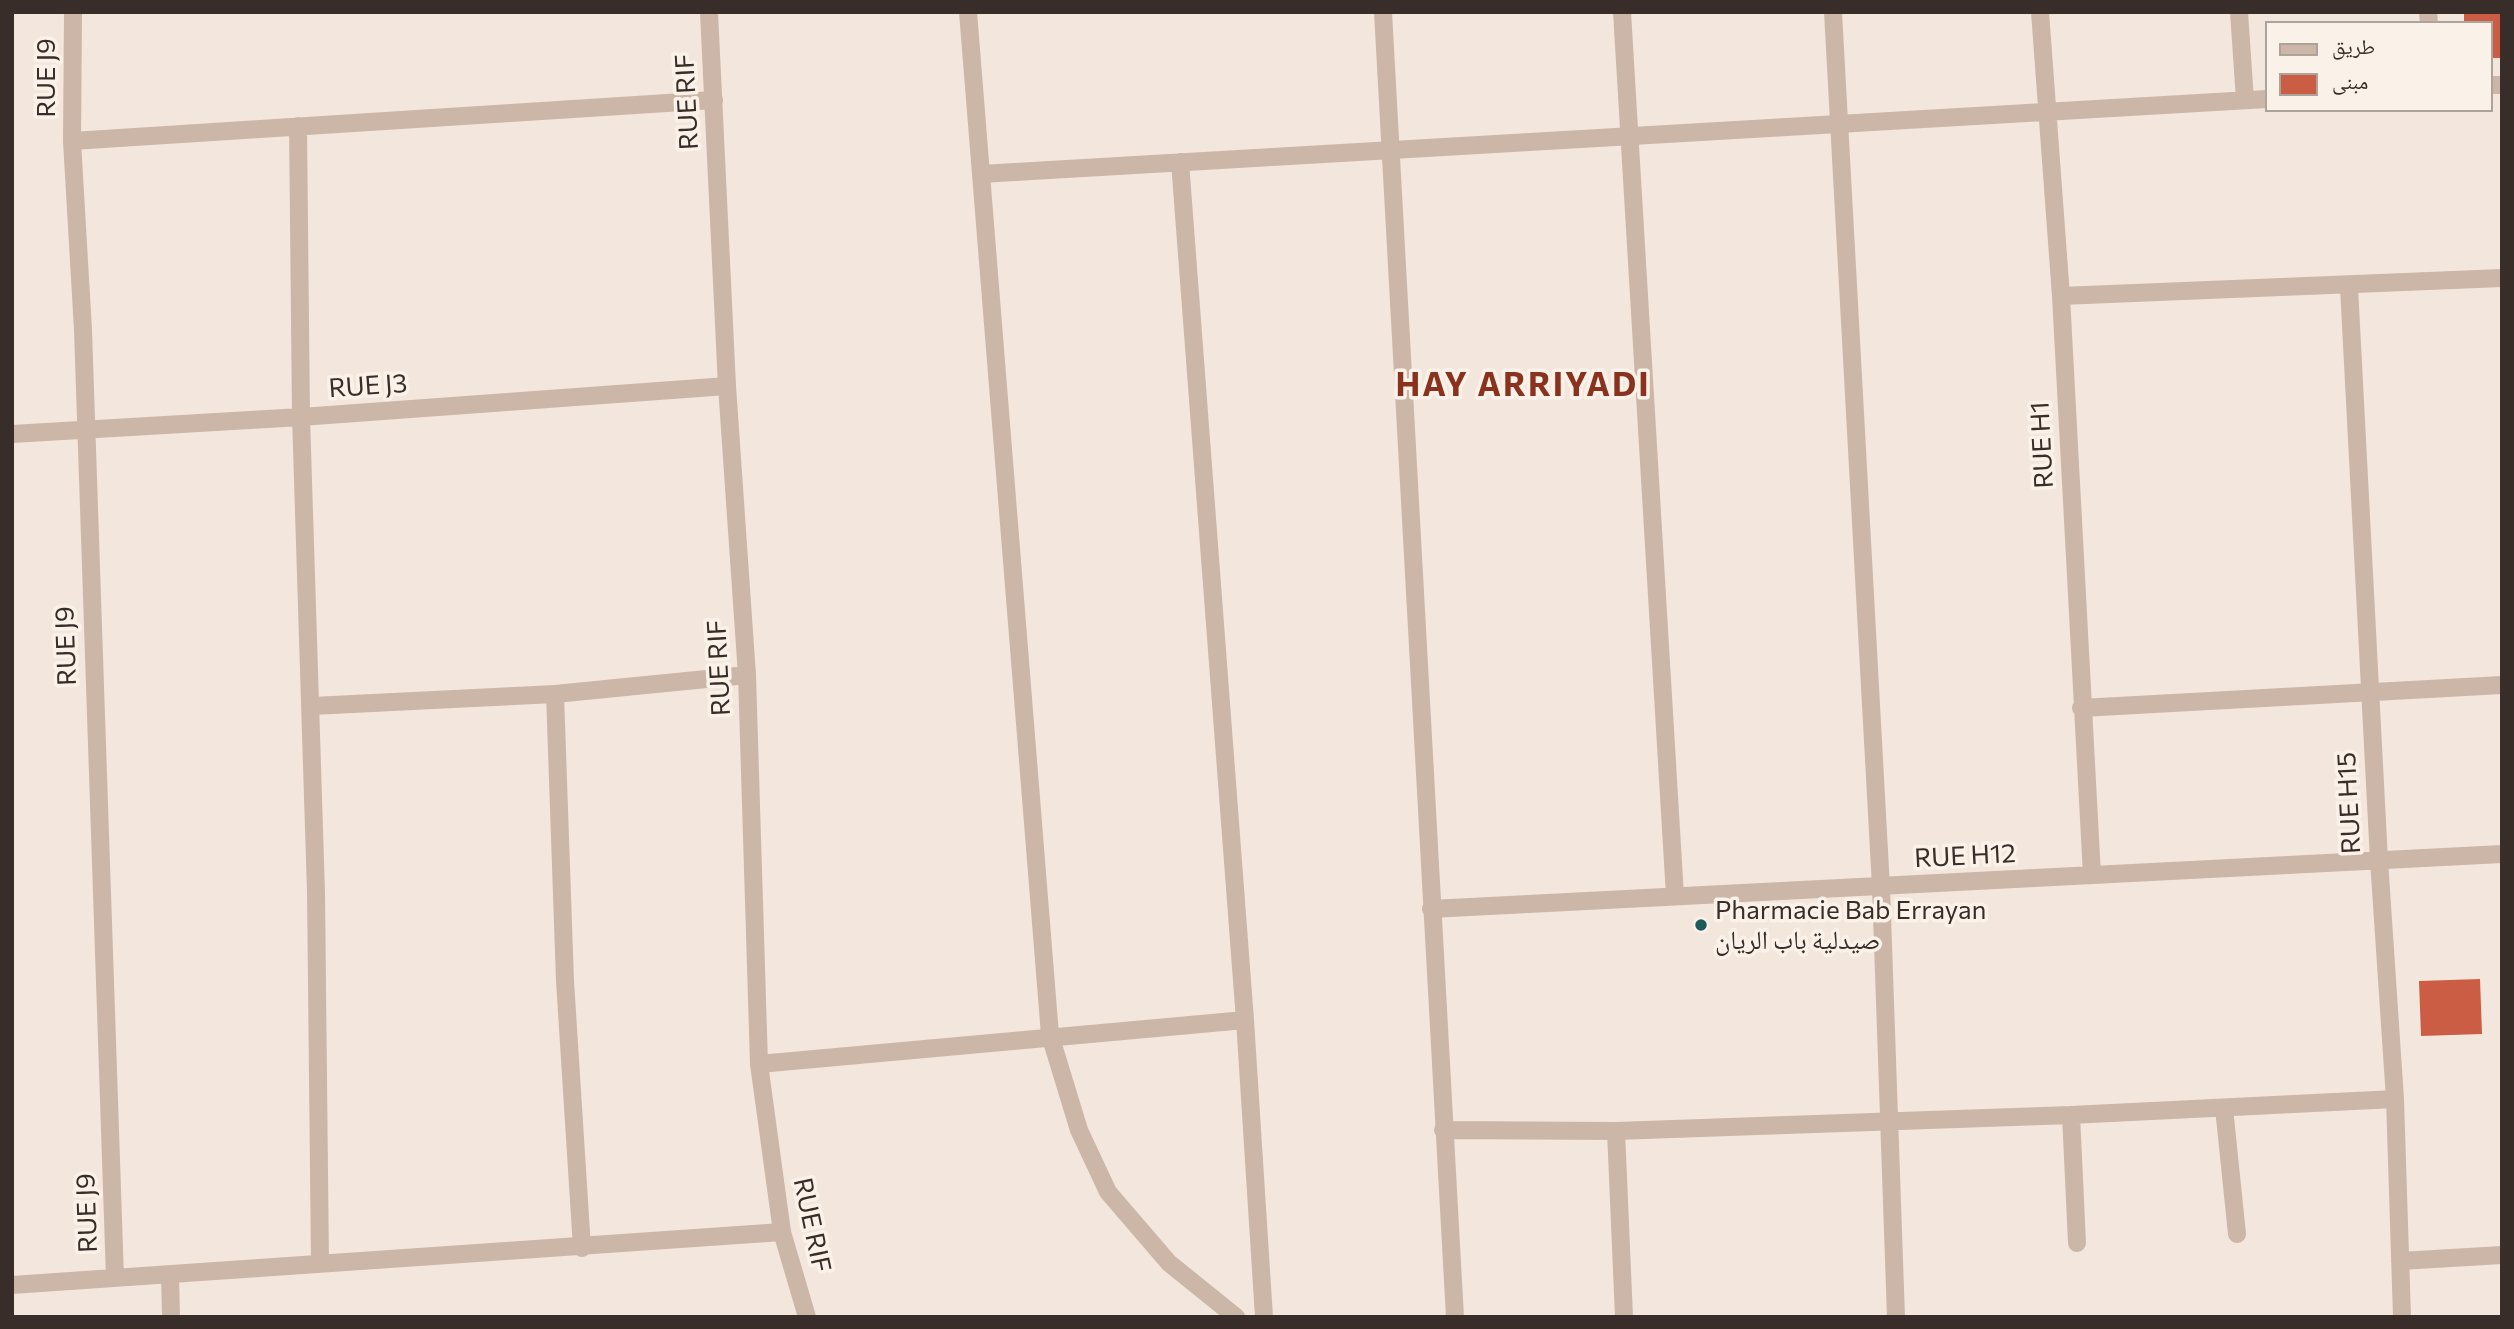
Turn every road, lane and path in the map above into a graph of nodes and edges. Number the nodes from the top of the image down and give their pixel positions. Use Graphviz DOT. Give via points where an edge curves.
graph roads {
  1 [pos="72,12"];
  2 [pos="709,12"];
  3 [pos="968,12"];
  4 [pos="1384,12"];
  5 [pos="1622,12"];
  6 [pos="1832,12"];
  7 [pos="2040,12"];
  8 [pos="2239,12"];
  9 [pos="2266,99"];
  10 [pos="714,100"];
  11 [pos="2245,100"];
  12 [pos="2047,111"];
  13 [pos="1839,124"];
  14 [pos="298,126"];
  15 [pos="1629,136"];
  16 [pos="72,141"];
  17 [pos="1391,150"];
  18 [pos="1180,162"];
  19 [pos="981,174"];
  20 [pos="2502,278"];
  21 [pos="2349,286"];
  22 [pos="2061,296"];
  23 [pos="726,386"];
  24 [pos="301,417"];
  25 [pos="84,429"];
  26 [pos="12,434"];
  27 [pos="747,675"];
  28 [pos="2502,685"];
  29 [pos="2370,691"];
  30 [pos="555,694"];
  31 [pos="312,706"];
  32 [pos="2081,708"];
  33 [pos="2502,854"];
  34 [pos="2379,860"];
  35 [pos="2092,875"];
  36 [pos="1881,887"];
  37 [pos="1675,896"];
  38 [pos="1431,909"];
  39 [pos="1245,1020"];
  40 [pos="1050,1035"];
  41 [pos="760,1064"];
  42 [pos="2395,1099"];
  43 [pos="2224,1108"];
  44 [pos="2071,1115"];
  45 [pos="1891,1120"];
  46 [pos="1443,1130"];
  47 [pos="1616,1130"];
  48 [pos="782,1232"];
  49 [pos="2237,1234"];
  50 [pos="2077,1242"];
  51 [pos="582,1248"];
  52 [pos="2502,1255"];
  53 [pos="2400,1261"];
  54 [pos="320,1263"];
  55 [pos="170,1274"];
  56 [pos="115,1278"];
  57 [pos="12,1284"];
  58 [pos="171,1317"];
  59 [pos="807,1317"];
  60 [pos="1236,1317"];
  61 [pos="1264,1317"];
  62 [pos="1455,1317"];
  63 [pos="1624,1317"];
  64 [pos="1896,1317"];
  65 [pos="2403,1317"];
  1 -- 16 [label="street, RUE J9"];
  2 -- 10 [label="street, RUE RIF"];
  3 -- 19 [label="street"];
  4 -- 17 [label="street"];
  5 -- 15 [label="street"];
  6 -- 13 [label="street"];
  7 -- 12 [label="street, RUE H1"];
  8 -- 11 [label="street"];
  9 -- 11 [label="street"];
  10 -- 14 [label="street"];
  10 -- 23 [label="street, RUE RIF"];
  11 -- 12 [label="street"];
  12 -- 13 [label="street"];
  12 -- 22 [label="street, RUE H1"];
  13 -- 15 [label="street"];
  13 -- 36 [label="street"];
  14 -- 16 [label="street"];
  14 -- 24 [label="street"];
  15 -- 17 [label="street"];
  15 -- 37 [label="street"];
  16 -- 25 [label="street, RUE J9"];
  17 -- 18 [label="street"];
  17 -- 38 [label="street"];
  18 -- 19 [label="street"];
  18 -- 39 [label="street"];
  19 -- 40 [label="street"];
  20 -- 21 [label="street"];
  21 -- 22 [label="street"];
  21 -- 29 [label="street, RUE H15"];
  22 -- 32 [label="street, RUE H1"];
  23 -- 24 [label="street, RUE J3"];
  23 -- 27 [label="street, RUE RIF"];
  24 -- 25 [label="street, RUE J3"];
  24 -- 31 [label="street"];
  25 -- 26 [label="street, RUE J3"];
  25 -- 56 [label="street, RUE J9"];
  27 -- 30 [label="street"];
  27 -- 41 [label="street, RUE RIF"];
  28 -- 29 [label="street"];
  29 -- 32 [label="street"];
  29 -- 34 [label="street, RUE H15"];
  30 -- 31 [label="street"];
  30 -- 51 [label="street" via="565,981"];
  31 -- 54 [label="street"];
  32 -- 35 [label="street, RUE H1"];
  33 -- 34 [label="street, RUE H12"];
  34 -- 35 [label="street, RUE H12"];
  34 -- 42 [label="street, RUE H15"];
  35 -- 36 [label="street, RUE H12"];
  36 -- 37 [label="street, RUE H12"];
  36 -- 45 [label="street"];
  37 -- 38 [label="street, RUE H12"];
  38 -- 46 [label="street"];
  39 -- 40 [label="street"];
  39 -- 61 [label="street"];
  40 -- 41 [label="street"];
  40 -- 60 [label="street" via="1079,1130 1108,1192 1169,1262"];
  41 -- 48 [label="street, RUE RIF"];
  42 -- 43 [label="street"];
  42 -- 53 [label="street, RUE H15"];
  43 -- 44 [label="street"];
  43 -- 49 [label="street"];
  44 -- 45 [label="street"];
  44 -- 50 [label="street"];
  45 -- 47 [label="street"];
  45 -- 64 [label="street"];
  46 -- 47 [label="street"];
  46 -- 62 [label="street"];
  47 -- 63 [label="street"];
  48 -- 51 [label="street"];
  48 -- 59 [label="street, RUE RIF"];
  51 -- 54 [label="street"];
  52 -- 53 [label="street"];
  53 -- 65 [label="street, RUE H15"];
  54 -- 55 [label="street"];
  55 -- 56 [label="street"];
  55 -- 58 [label="street"];
  56 -- 57 [label="street"];
}
